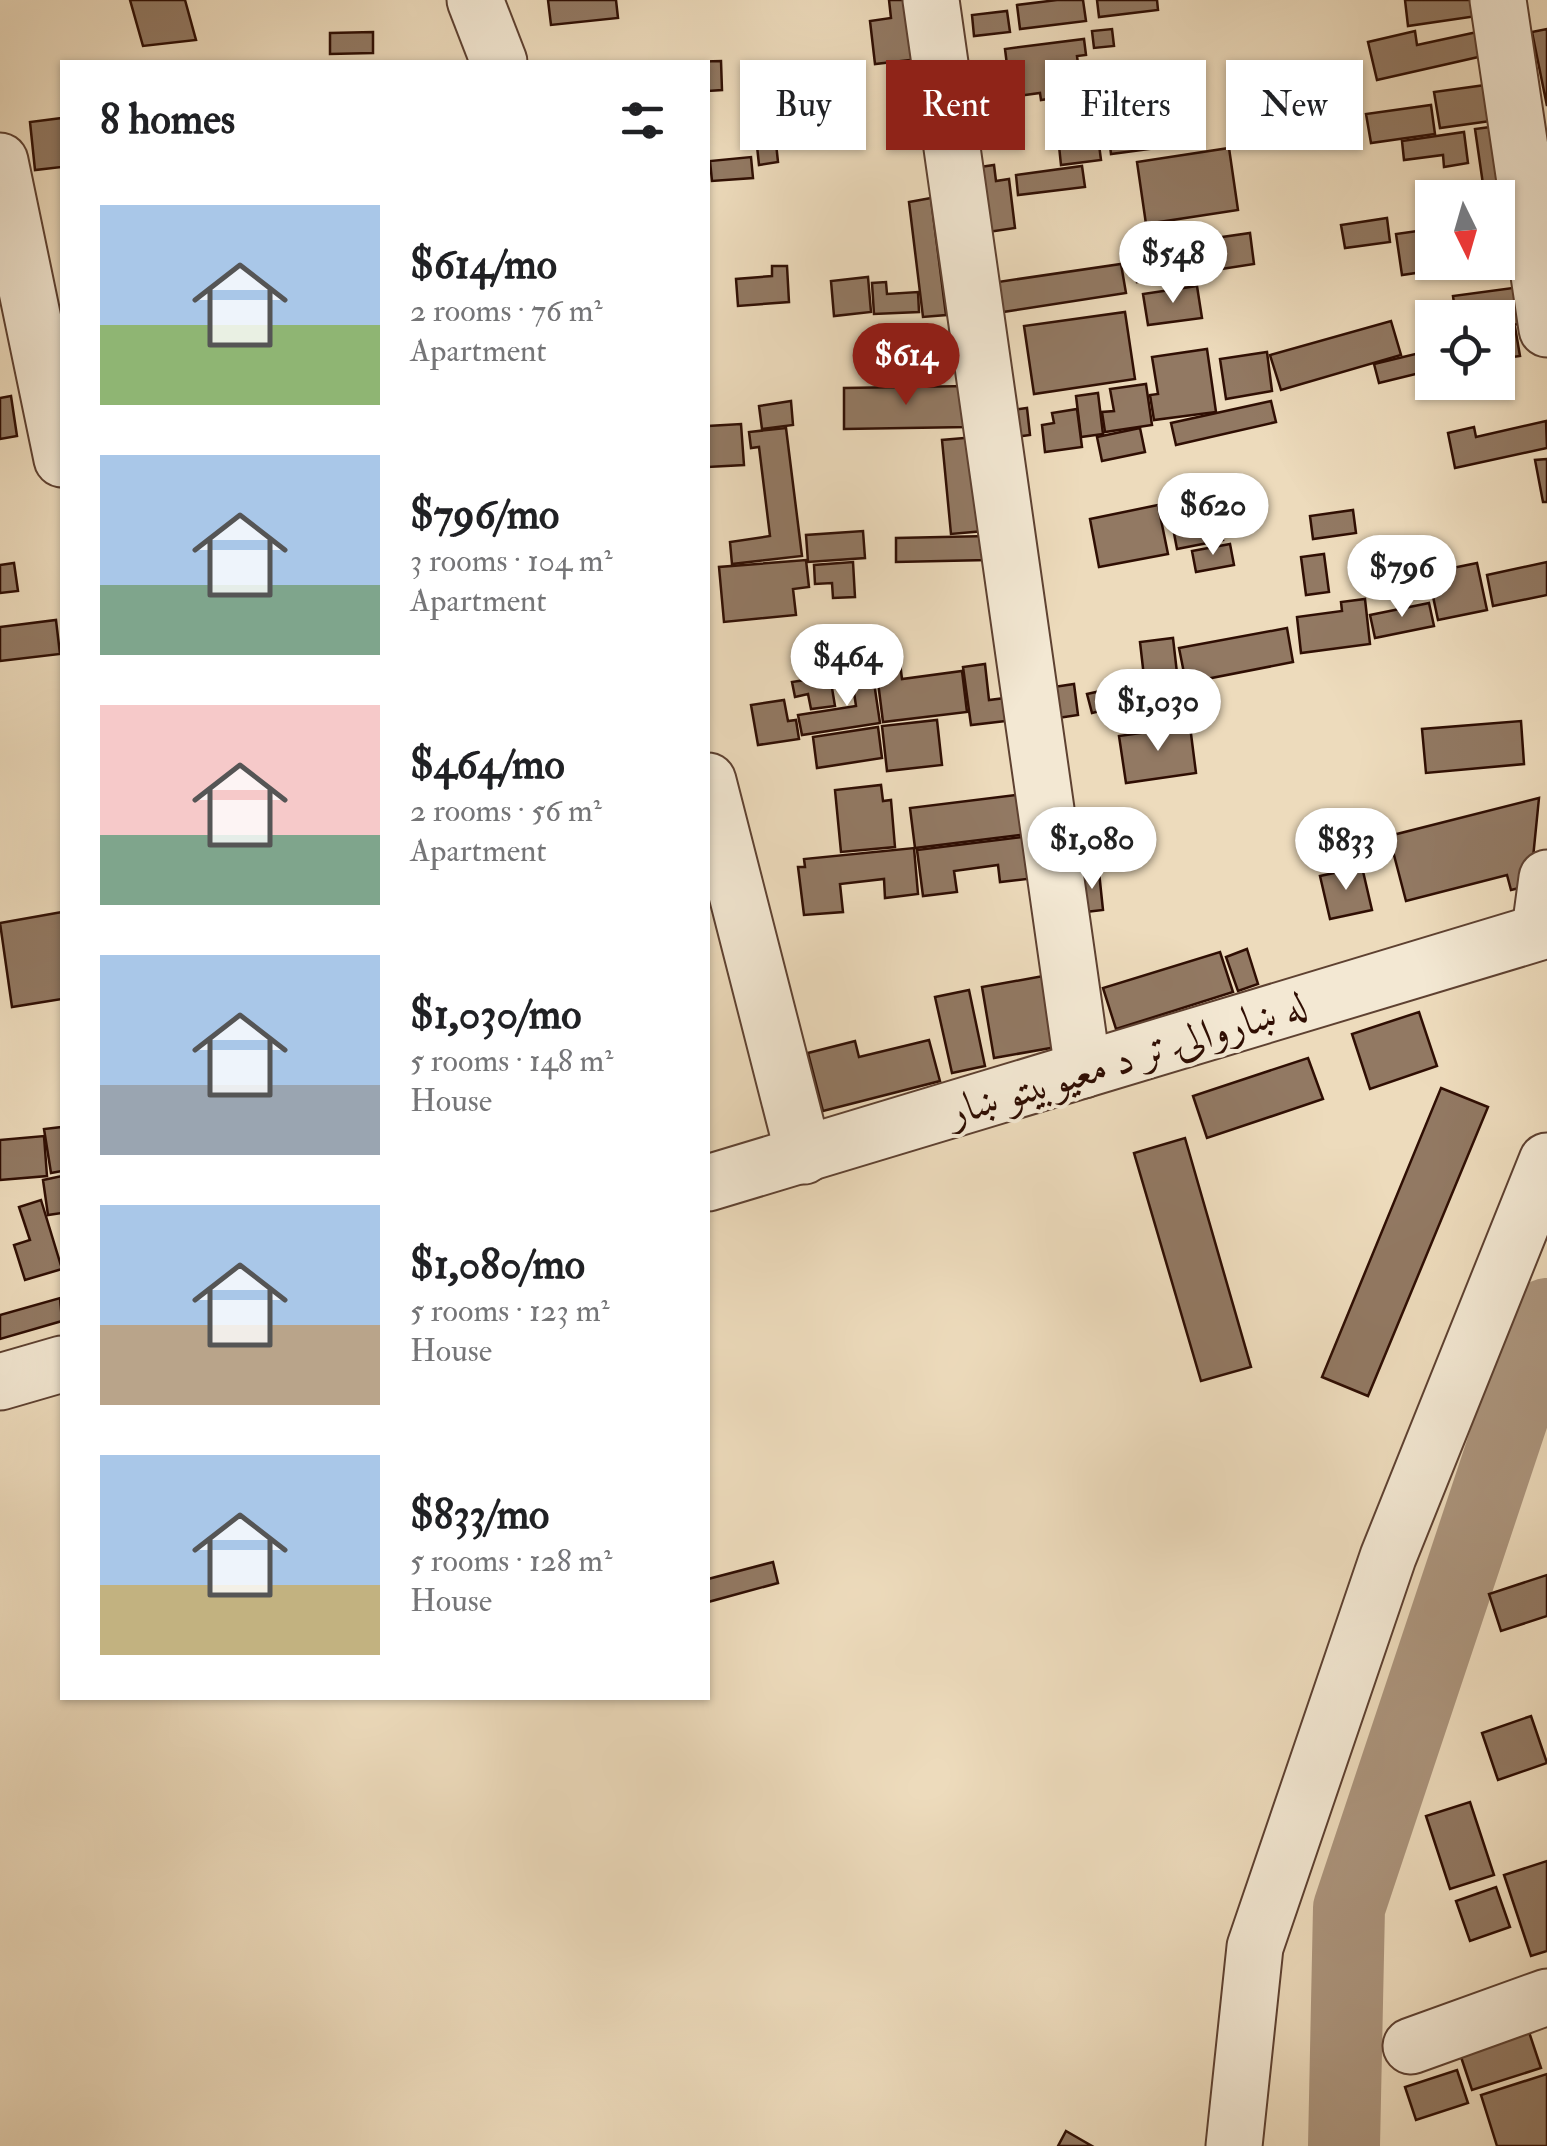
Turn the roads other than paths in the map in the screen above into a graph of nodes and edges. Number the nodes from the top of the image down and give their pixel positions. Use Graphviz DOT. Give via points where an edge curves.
graph roads {
  1 [pos="475,0"];
  2 [pos="931,0"];
  3 [pos="1498,0"];
  4 [pos="498,60"];
  5 [pos="0,161"];
  6 [pos="1547,328"];
  7 [pos="60,449"];
  8 [pos="710,789"];
  9 [pos="1545,913"];
  10 [pos="1083,1070"];
  11 [pos="804,1156"];
  12 [pos="1547,1162"];
  13 [pos="710,1182"];
  14 [pos="60,1365"];
  15 [pos="0,1382"];
  16 [pos="1547,1998"];
  17 [pos="1411,2046"];
  18 [pos="1234,2146"];
  1 -- 4 [label="street"];
  2 -- 10 [label="street"];
  3 -- 6 [label="street"];
  5 -- 7 [label="street"];
  8 -- 11 [label="street"];
  9 -- 10 [label="street, له ښاروالۍ تر د معیوبیتو ښار"];
  10 -- 11 [label="street, له ښاروالۍ تر د معیوبیتو ښار"];
  11 -- 13 [label="street, له ښاروالۍ تر د معیوبیتو ښار"];
  12 -- 18 [label="street" via="1388,1557 1255,1947"];
  14 -- 15 [label="street"];
  16 -- 17 [label="street"];
}
